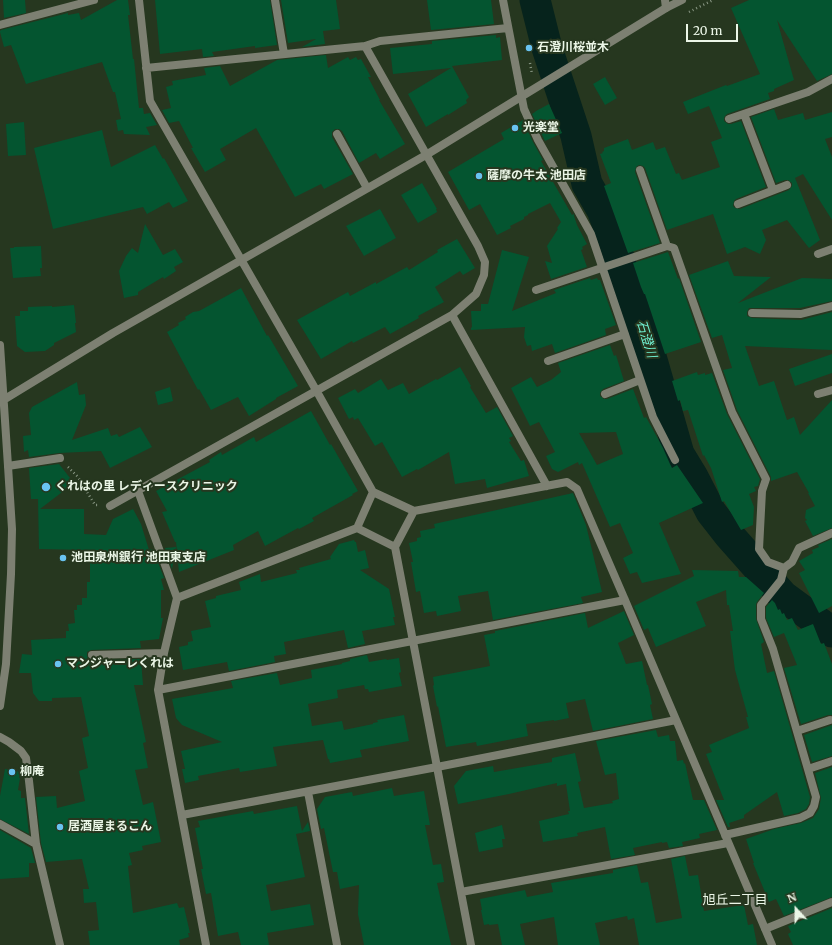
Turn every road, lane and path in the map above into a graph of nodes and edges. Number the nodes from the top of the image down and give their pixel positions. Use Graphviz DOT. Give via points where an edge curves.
graph roads {
  1 [pos="94,0"];
  2 [pos="139,0"];
  3 [pos="275,0"];
  4 [pos="503,0"];
  5 [pos="682,0"];
  6 [pos="665,4"];
  7 [pos="0,26"];
  8 [pos="508,28"];
  9 [pos="365,46"];
  10 [pos="284,54"];
  11 [pos="146,68"];
  12 [pos="832,79"];
  13 [pos="522,96"];
  14 [pos="744,114"];
  15 [pos="729,120"];
  16 [pos="337,134"];
  17 [pos="426,155"];
  18 [pos="640,170"];
  19 [pos="787,185"];
  20 [pos="367,188"];
  21 [pos="772,190"];
  22 [pos="738,204"];
  23 [pos="667,246"];
  24 [pos="832,249"];
  25 [pos="818,254"];
  26 [pos="241,260"];
  27 [pos="603,267"];
  28 [pos="536,290"];
  29 [pos="832,306"];
  30 [pos="752,313"];
  31 [pos="452,315"];
  32 [pos="625,334"];
  33 [pos="0,345"];
  34 [pos="548,361"];
  35 [pos="640,380"];
  36 [pos="316,390"];
  37 [pos="832,390"];
  38 [pos="604,394"];
  39 [pos="818,394"];
  40 [pos="2,401"];
  41 [pos="60,458"];
  42 [pos="675,460"];
  43 [pos="8,466"];
  44 [pos="547,486"];
  45 [pos="138,491"];
  46 [pos="372,492"];
  47 [pos="110,506"];
  48 [pos="414,511"];
  49 [pos="357,528"];
  50 [pos="832,533"];
  51 [pos="395,547"];
  52 [pos="784,568"];
  53 [pos="177,598"];
  54 [pos="625,600"];
  55 [pos="412,641"];
  56 [pos="164,653"];
  57 [pos="92,655"];
  58 [pos="158,690"];
  59 [pos="0,706"];
  60 [pos="676,720"];
  61 [pos="830,720"];
  62 [pos="797,730"];
  63 [pos="0,737"];
  64 [pos="832,761"];
  65 [pos="437,767"];
  66 [pos="808,769"];
  67 [pos="308,792"];
  68 [pos="182,815"];
  69 [pos="0,824"];
  70 [pos="725,835"];
  71 [pos="728,843"];
  72 [pos="36,844"];
  73 [pos="461,892"];
  74 [pos="832,902"];
  75 [pos="765,929"];
  76 [pos="60,945"];
  77 [pos="206,945"];
  78 [pos="337,945"];
  79 [pos="471,945"];
  80 [pos="772,945"];
  1 -- 7 [label="street"];
  2 -- 11 [label="street"];
  3 -- 10 [label="street"];
  4 -- 8 [label="street"];
  5 -- 6 [label="street"];
  6 -- 13 [label="street"];
  8 -- 9 [label="street" via="380,41"];
  8 -- 13 [label="street"];
  9 -- 10 [label="street"];
  9 -- 17 [label="street"];
  10 -- 11 [label="street"];
  11 -- 26 [label="street" via="150,102"];
  12 -- 14 [label="street" via="808,92"];
  13 -- 17 [label="street"];
  13 -- 27 [label="street" via="524,109 538,140 591,234"];
  14 -- 15 [label="street"];
  14 -- 21 [label="street"];
  16 -- 20 [label="street"];
  17 -- 20 [label="street"];
  17 -- 31 [label="street" via="485,262 484,274 476,294"];
  18 -- 23 [label="street"];
  19 -- 21 [label="street"];
  20 -- 26 [label="street"];
  21 -- 22 [label="street"];
  23 -- 27 [label="street"];
  23 -- 52 [label="street" via="674,248 732,412 766,479 762,491 759,549 768,562"];
  24 -- 25 [label="street"];
  26 -- 36 [label="street"];
  26 -- 40 [label="street" via="107,336"];
  27 -- 28 [label="street"];
  27 -- 32 [label="street"];
  29 -- 30 [label="street" via="801,314"];
  31 -- 36 [label="street"];
  31 -- 44 [label="street"];
  32 -- 34 [label="street"];
  32 -- 35 [label="street"];
  33 -- 40 [label="street"];
  35 -- 38 [label="street"];
  35 -- 42 [label="street" via="653,417"];
  36 -- 45 [label="street"];
  36 -- 46 [label="street"];
  37 -- 39 [label="street"];
  40 -- 43 [label="street"];
  41 -- 43 [label="street"];
  41 -- 47 [label="path" via="78,477 95,504"];
  43 -- 59 [label="street" via="12,529 11,574 6,664"];
  44 -- 48 [label="street"];
  44 -- 54 [label="street" via="567,482 577,489"];
  45 -- 47 [label="street"];
  45 -- 53 [label="street"];
  46 -- 48 [label="street"];
  46 -- 49 [label="street"];
  48 -- 51 [label="street"];
  49 -- 51 [label="street"];
  49 -- 53 [label="street"];
  50 -- 52 [label="street" via="799,548 792,562"];
  51 -- 55 [label="street"];
  52 -- 62 [label="street" via="781,580 761,605 761,619 773,649"];
  53 -- 56 [label="street"];
  54 -- 55 [label="street"];
  54 -- 60 [label="street"];
  55 -- 58 [label="street"];
  55 -- 65 [label="street"];
  56 -- 57 [label="street"];
  56 -- 58 [label="street"];
  58 -- 68 [label="street"];
  60 -- 65 [label="street"];
  60 -- 70 [label="street"];
  61 -- 62 [label="street"];
  62 -- 66 [label="street"];
  63 -- 72 [label="street" via="21,751 26,758"];
  64 -- 66 [label="street"];
  65 -- 67 [label="street"];
  65 -- 73 [label="street"];
  66 -- 70 [label="street" via="816,796 810,813 800,818"];
  67 -- 68 [label="street"];
  67 -- 78 [label="street"];
  68 -- 77 [label="street"];
  69 -- 72 [label="street"];
  70 -- 71 [label="street"];
  71 -- 73 [label="street"];
  71 -- 75 [label="street"];
  72 -- 76 [label="street"];
  73 -- 79 [label="street"];
  74 -- 75 [label="street"];
  75 -- 80 [label="street"];
}
